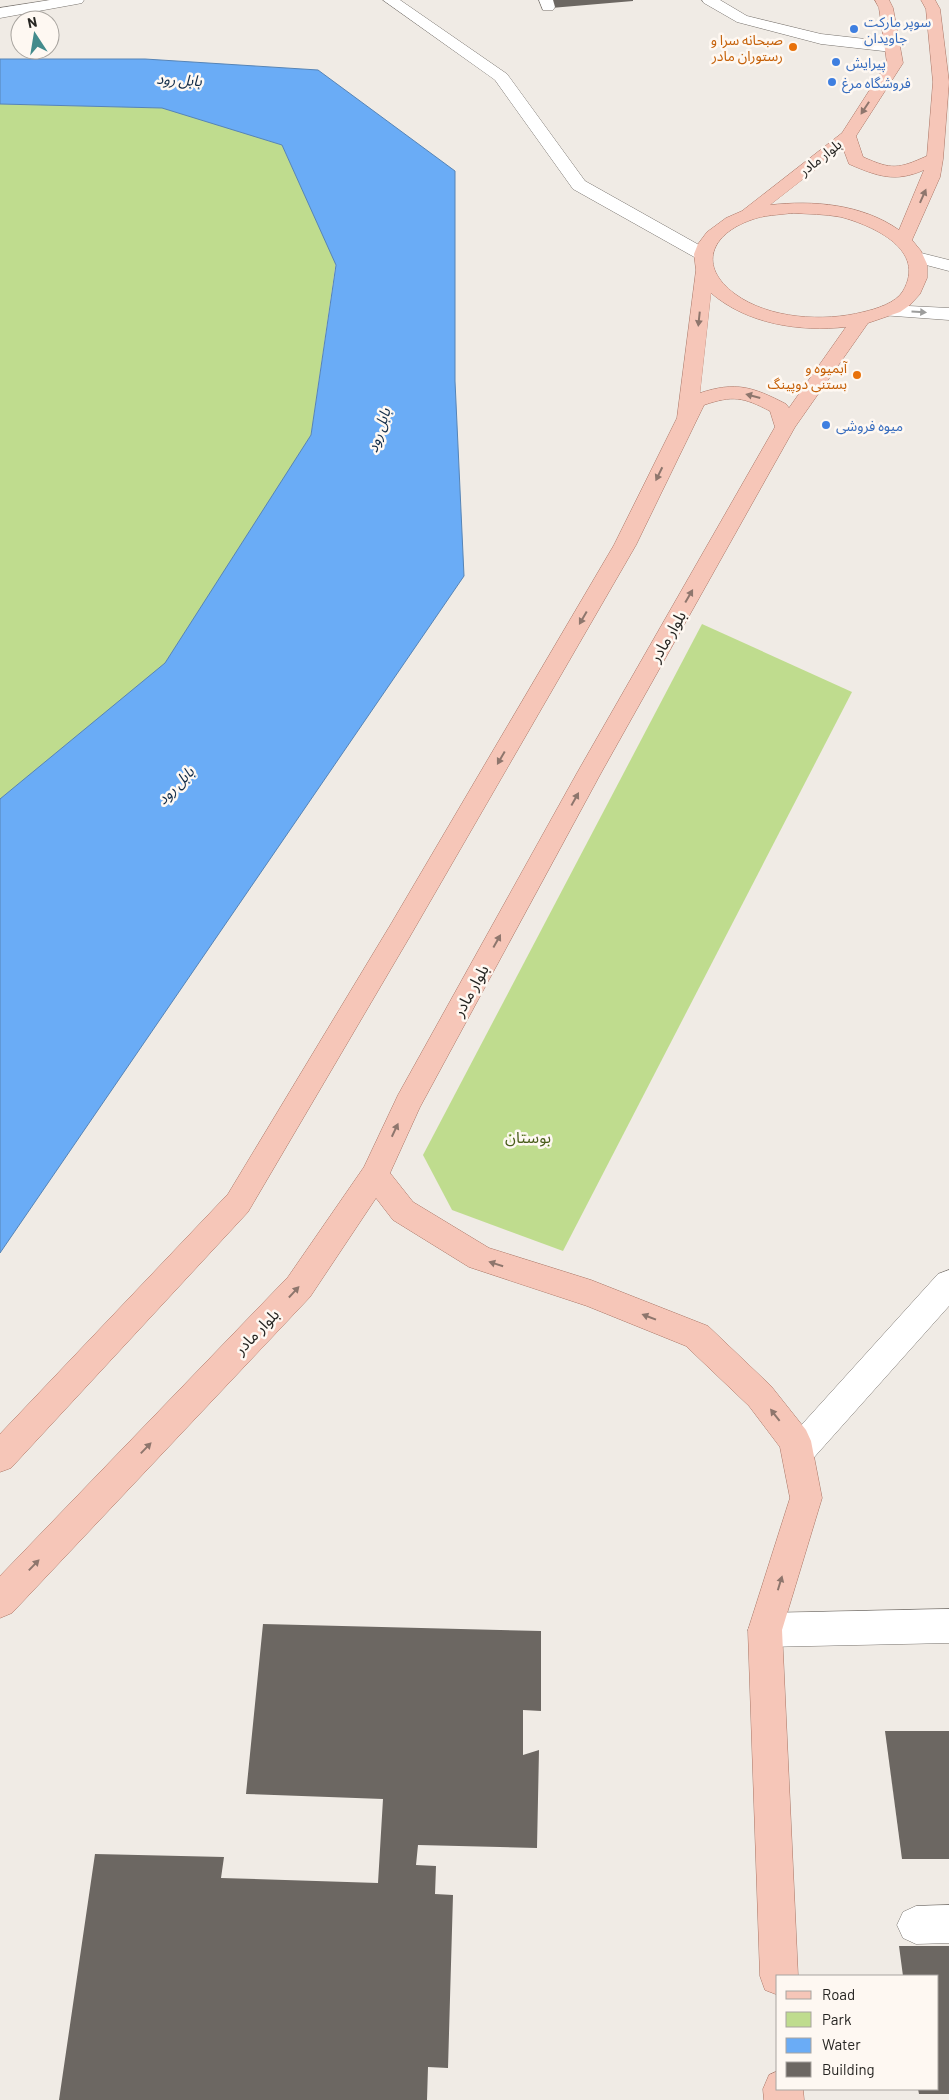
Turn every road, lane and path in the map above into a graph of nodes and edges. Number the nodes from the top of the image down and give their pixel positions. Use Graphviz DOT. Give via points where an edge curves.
graph roads {
  1 [pos="77,0"];
  2 [pos="390,0"];
  3 [pos="709,0"];
  4 [pos="882,0"];
  5 [pos="928,0"];
  6 [pos="0,13"];
  7 [pos="892,47"];
  8 [pos="848,136"];
  9 [pos="935,159"];
  10 [pos="745,216"];
  11 [pos="903,241"];
  12 [pos="916,257"];
  13 [pos="703,262"];
  14 [pos="949,266"];
  15 [pos="888,311"];
  16 [pos="949,314"];
  17 [pos="861,319"];
  18 [pos="687,418"];
  19 [pos="785,427"];
  20 [pos="375,1175"];
  21 [pos="949,1284"];
  22 [pos="798,1452"];
  23 [pos="0,1457"];
  24 [pos="0,1601"];
  25 [pos="949,1626"];
  26 [pos="765,1630"];
  27 [pos="779,1975"];
  1 -- 6 [label="street"];
  2 -- 13 [label="street" via="501,77 579,185"];
  3 -- 7 [label="street" via="742,18 821,39"];
  4 -- 7 [label="main road, بلوار مادر"];
  5 -- 9 [label="main road" via="933,9 941,82"];
  7 -- 8 [label="main road, بلوار مادر, one-way" via="894,63"];
  8 -- 9 [label="main road" via="855,160 880,171 905,172"];
  8 -- 10 [label="main road, بلوار مادر"];
  11 -- 9 [label="main road, one-way" via="931,177"];
  10 -- 11 [label="main road" via="792,208 843,213 888,229"];
  10 -- 13 [label="main road" via="724,226 709,239"];
  11 -- 12 [label="main road"];
  12 -- 14 [label="street"];
  12 -- 15 [label="main road" via="920,277 910,296"];
  13 -- 17 [label="main road" via="715,287 763,314 795,321 829,323"];
  13 -- 18 [label="main road, one-way"];
  15 -- 16 [label="street, one-way"];
  15 -- 17 [label="main road"];
  17 -- 19 [label="main road, بلوار مادر"];
  19 -- 18 [label="main road, one-way" via="779,408 754,394 723,392 696,401"];
  18 -- 23 [label="main road, one-way" via="625,545 238,1203"];
  20 -- 19 [label="main road, بلوار مادر, one-way" via="408,1103 589,773"];
  22 -- 20 [label="main road, one-way" via="795,1441 760,1396 697,1336 591,1294 480,1258 403,1211"];
  24 -- 20 [label="main road, بلوار مادر, one-way" via="299,1287"];
  21 -- 22 [label="street"];
  26 -- 22 [label="main road, one-way" via="806,1498"];
  25 -- 26 [label="street"];
  26 -- 27 [label="main road"];
}
